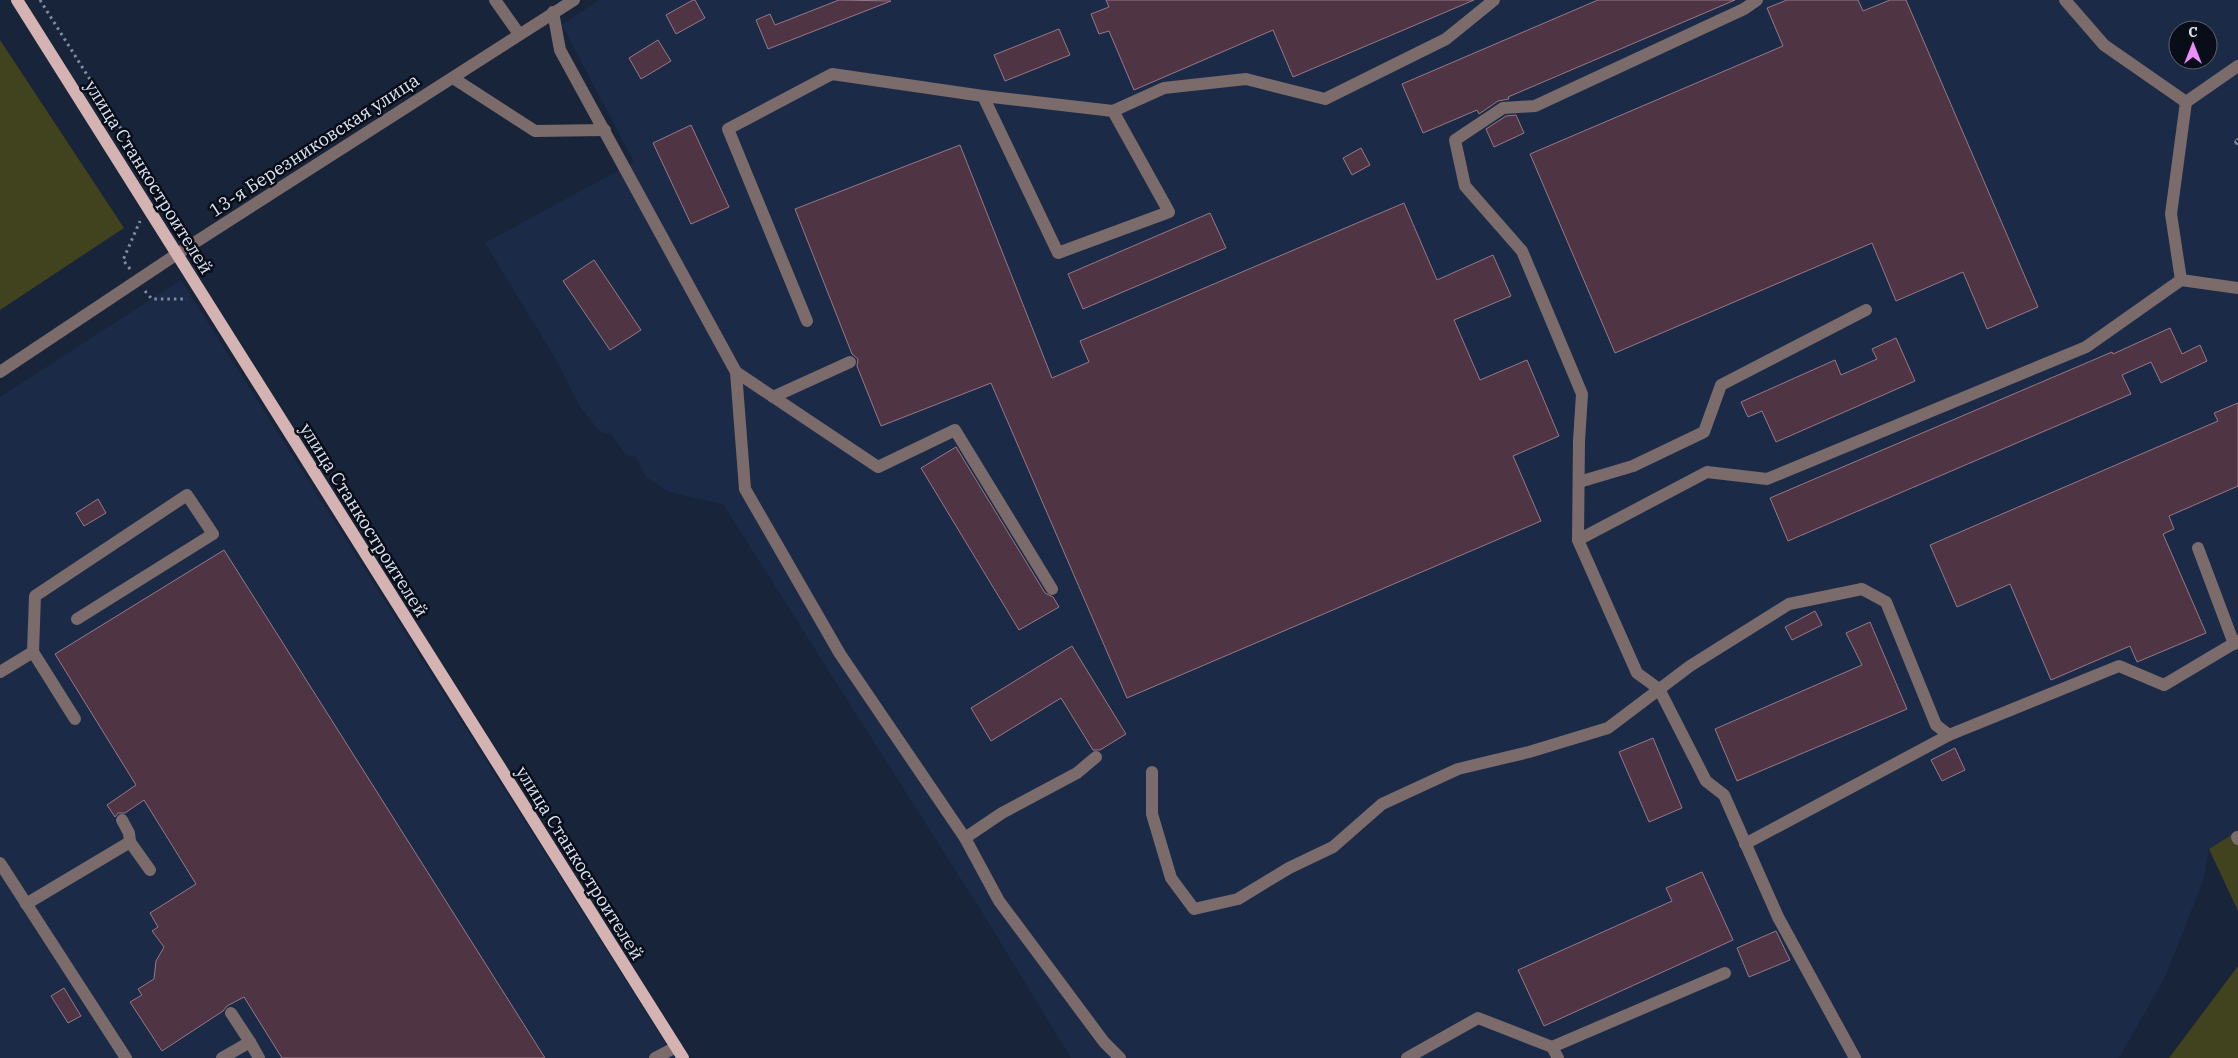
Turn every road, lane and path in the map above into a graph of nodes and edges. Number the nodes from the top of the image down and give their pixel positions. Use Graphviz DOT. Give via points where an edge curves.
graph roads {
  1 [pos="17,0"];
  2 [pos="40,0"];
  3 [pos="495,0"];
  4 [pos="574,0"];
  5 [pos="1494,0"];
  6 [pos="1757,0"];
  7 [pos="2065,0"];
  8 [pos="553,12"];
  9 [pos="519,34"];
  10 [pos="2238,66"];
  11 [pos="452,78"];
  12 [pos="983,96"];
  13 [pos="2186,102"];
  14 [pos="1113,111"];
  15 [pos="605,130"];
  16 [pos="167,202"];
  17 [pos="177,254"];
  18 [pos="2180,280"];
  19 [pos="2238,288"];
  20 [pos="1866,310"];
  21 [pos="807,321"];
  22 [pos="850,362"];
  23 [pos="0,372"];
  24 [pos="736,372"];
  25 [pos="773,397"];
  26 [pos="1579,482"];
  27 [pos="1578,540"];
  28 [pos="2198,548"];
  29 [pos="1052,589"];
  30 [pos="77,619"];
  31 [pos="2236,642"];
  32 [pos="33,652"];
  33 [pos="0,672"];
  34 [pos="1659,689"];
  35 [pos="75,719"];
  36 [pos="1949,735"];
  37 [pos="1096,757"];
  38 [pos="1152,772"];
  39 [pos="122,820"];
  40 [pos="965,838"];
  41 [pos="130,842"];
  42 [pos="1745,844"];
  43 [pos="0,864"];
  44 [pos="150,870"];
  45 [pos="26,904"];
  46 [pos="1726,973"];
  47 [pos="231,1013"];
  48 [pos="250,1042"];
  49 [pos="679,1052"];
  50 [pos="1555,1052"];
  51 [pos="126,1058"];
  52 [pos="222,1058"];
  53 [pos="259,1058"];
  54 [pos="655,1058"];
  55 [pos="1120,1058"];
  56 [pos="1407,1058"];
  57 [pos="1855,1058"];
  1 -- 17 [label="main road, улица Станкостроителей"];
  2 -- 16 [label="path"];
  3 -- 9 [label="street"];
  4 -- 8 [label="street, 13-я Березниковская улица"];
  5 -- 14 [label="street" via="1446,39 1325,100 1246,79 1164,88"];
  6 -- 26 [label="street" via="1536,106 1503,108 1455,140 1465,186 1522,251 1582,394"];
  7 -- 13 [label="street" via="2104,45"];
  8 -- 9 [label="street, 13-я Березниковская улица"];
  8 -- 15 [label="street" via="560,50"];
  9 -- 11 [label="street, 13-я Березниковская улица"];
  10 -- 13 [label="street"];
  11 -- 15 [label="street" via="535,131"];
  11 -- 17 [label="street, 13-я Березниковская улица"];
  12 -- 14 [label="street"];
  12 -- 14 [label="street" via="1058,253 1169,212"];
  12 -- 21 [label="street" via="832,74 728,129"];
  13 -- 18 [label="street" via="2172,214"];
  15 -- 24 [label="street"];
  17 -- 23 [label="street, 13-я Березниковская улица"];
  17 -- 49 [label="main road, улица Станкостроителей"];
  18 -- 19 [label="street"];
  18 -- 27 [label="street" via="2086,347 1766,478 1707,472"];
  20 -- 26 [label="street" via="1721,385 1704,432 1633,466"];
  22 -- 25 [label="street"];
  24 -- 25 [label="street"];
  24 -- 40 [label="street" via="746,489 840,654"];
  25 -- 29 [label="street" via="878,467 955,430"];
  26 -- 27 [label="street"];
  27 -- 34 [label="street" via="1637,673"];
  28 -- 31 [label="street"];
  30 -- 32 [label="street" via="213,534 187,495 35,596"];
  31 -- 36 [label="street" via="2164,686 2119,666"];
  32 -- 33 [label="street"];
  32 -- 35 [label="street"];
  34 -- 36 [label="street" via="1789,604 1862,589 1886,602 1936,725"];
  34 -- 38 [label="street" via="1608,728 1458,769 1382,804 1333,847 1289,868 1238,899 1194,909 1171,878 1152,814"];
  34 -- 42 [label="street" via="1706,781 1724,795"];
  36 -- 42 [label="street"];
  37 -- 40 [label="street" via="1077,773 1002,813"];
  39 -- 41 [label="street"];
  40 -- 55 [label="street" via="999,901 1104,1042"];
  41 -- 44 [label="street"];
  41 -- 45 [label="street"];
  42 -- 57 [label="street" via="1778,917"];
  43 -- 45 [label="street"];
  45 -- 51 [label="street"];
  46 -- 50 [label="street"];
  47 -- 48 [label="street"];
  48 -- 52 [label="street"];
  48 -- 53 [label="street"];
  49 -- 54 [label="street"];
  50 -- 56 [label="street" via="1478,1018"];
}
